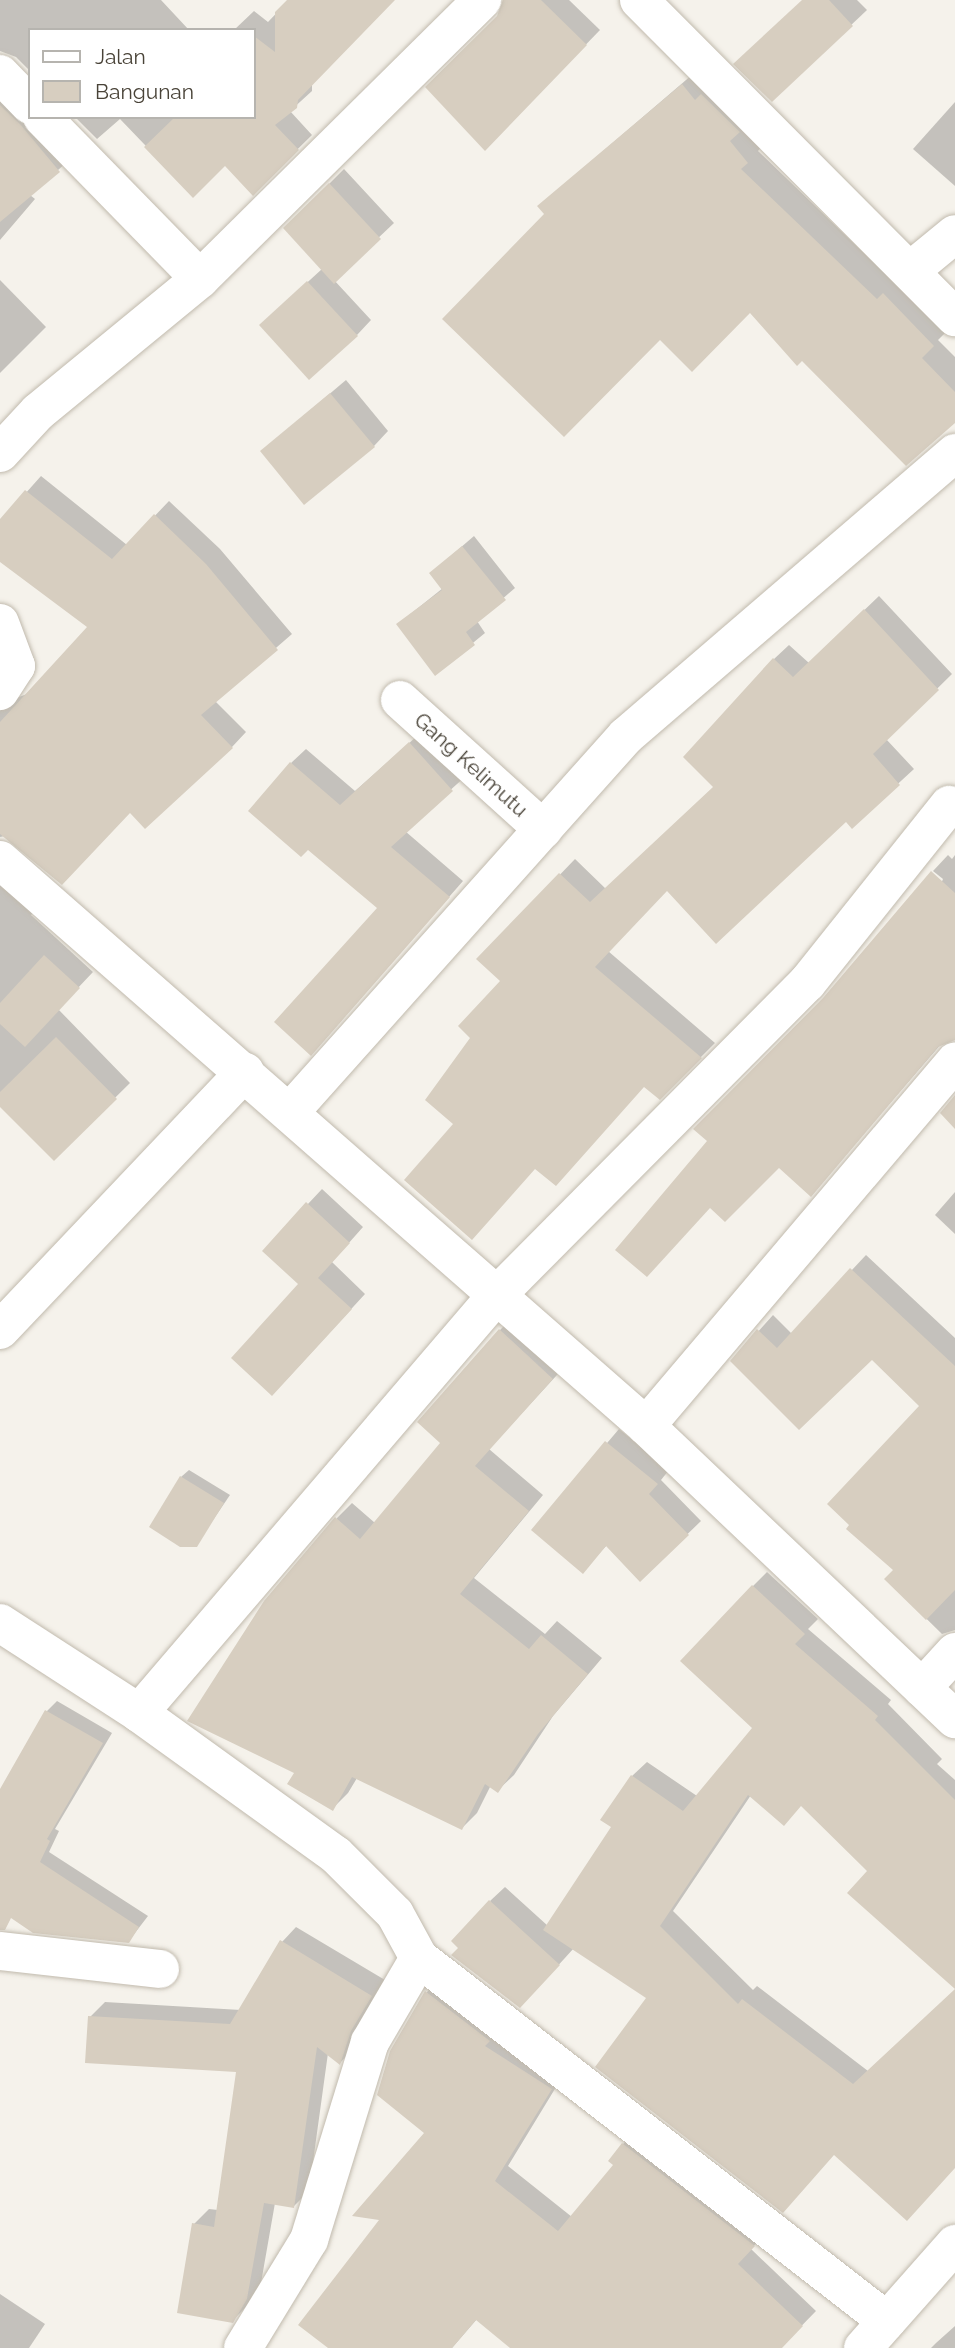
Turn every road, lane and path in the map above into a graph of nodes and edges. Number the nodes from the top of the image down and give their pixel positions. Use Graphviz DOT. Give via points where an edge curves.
graph roads {
  1 [pos="482,0"];
  2 [pos="639,0"];
  3 [pos="0,74"];
  4 [pos="28,103"];
  5 [pos="44,119"];
  6 [pos="955,234"];
  7 [pos="910,271"];
  8 [pos="200,279"];
  9 [pos="955,317"];
  10 [pos="0,453"];
  11 [pos="955,453"];
  12 [pos="0,623"];
  13 [pos="0,691"];
  14 [pos="400,701"];
  15 [pos="949,805"];
  16 [pos="543,829"];
  17 [pos="0,860"];
  18 [pos="955,1061"];
  19 [pos="245,1072"];
  20 [pos="290,1112"];
  21 [pos="495,1297"];
  22 [pos="0,1330"];
  23 [pos="646,1426"];
  24 [pos="0,1623"];
  25 [pos="955,1652"];
  26 [pos="922,1688"];
  27 [pos="139,1713"];
  28 [pos="955,1719"];
  29 [pos="0,1951"];
  30 [pos="419,1958"];
  31 [pos="160,1969"];
  32 [pos="955,2244"];
  33 [pos="875,2335"];
  34 [pos="243,2348"];
  1 -- 8 [label="street"];
  2 -- 7 [label="street"];
  3 -- 4 [label="street"];
  5 -- 8 [label="street"];
  6 -- 7 [label="street"];
  7 -- 9 [label="street"];
  8 -- 10 [label="street" via="38,412"];
  11 -- 16 [label="street" via="626,736"];
  12 -- 13 [label="street" via="16,666"];
  14 -- 16 [label="street, Gang Kelimutu"];
  15 -- 21 [label="street" via="807,983"];
  16 -- 20 [label="street"];
  17 -- 19 [label="street"];
  18 -- 23 [label="street"];
  19 -- 20 [label="street"];
  19 -- 22 [label="street"];
  20 -- 21 [label="street"];
  21 -- 23 [label="street"];
  21 -- 27 [label="street"];
  23 -- 26 [label="street"];
  24 -- 27 [label="street"];
  25 -- 26 [label="street"];
  26 -- 28 [label="street"];
  27 -- 30 [label="street" via="336,1855 395,1914"];
  29 -- 31 [label="street"];
  30 -- 33 [label="street"];
  30 -- 34 [label="street" via="370,2042 309,2240"];
  32 -- 33 [label="street"];
}
